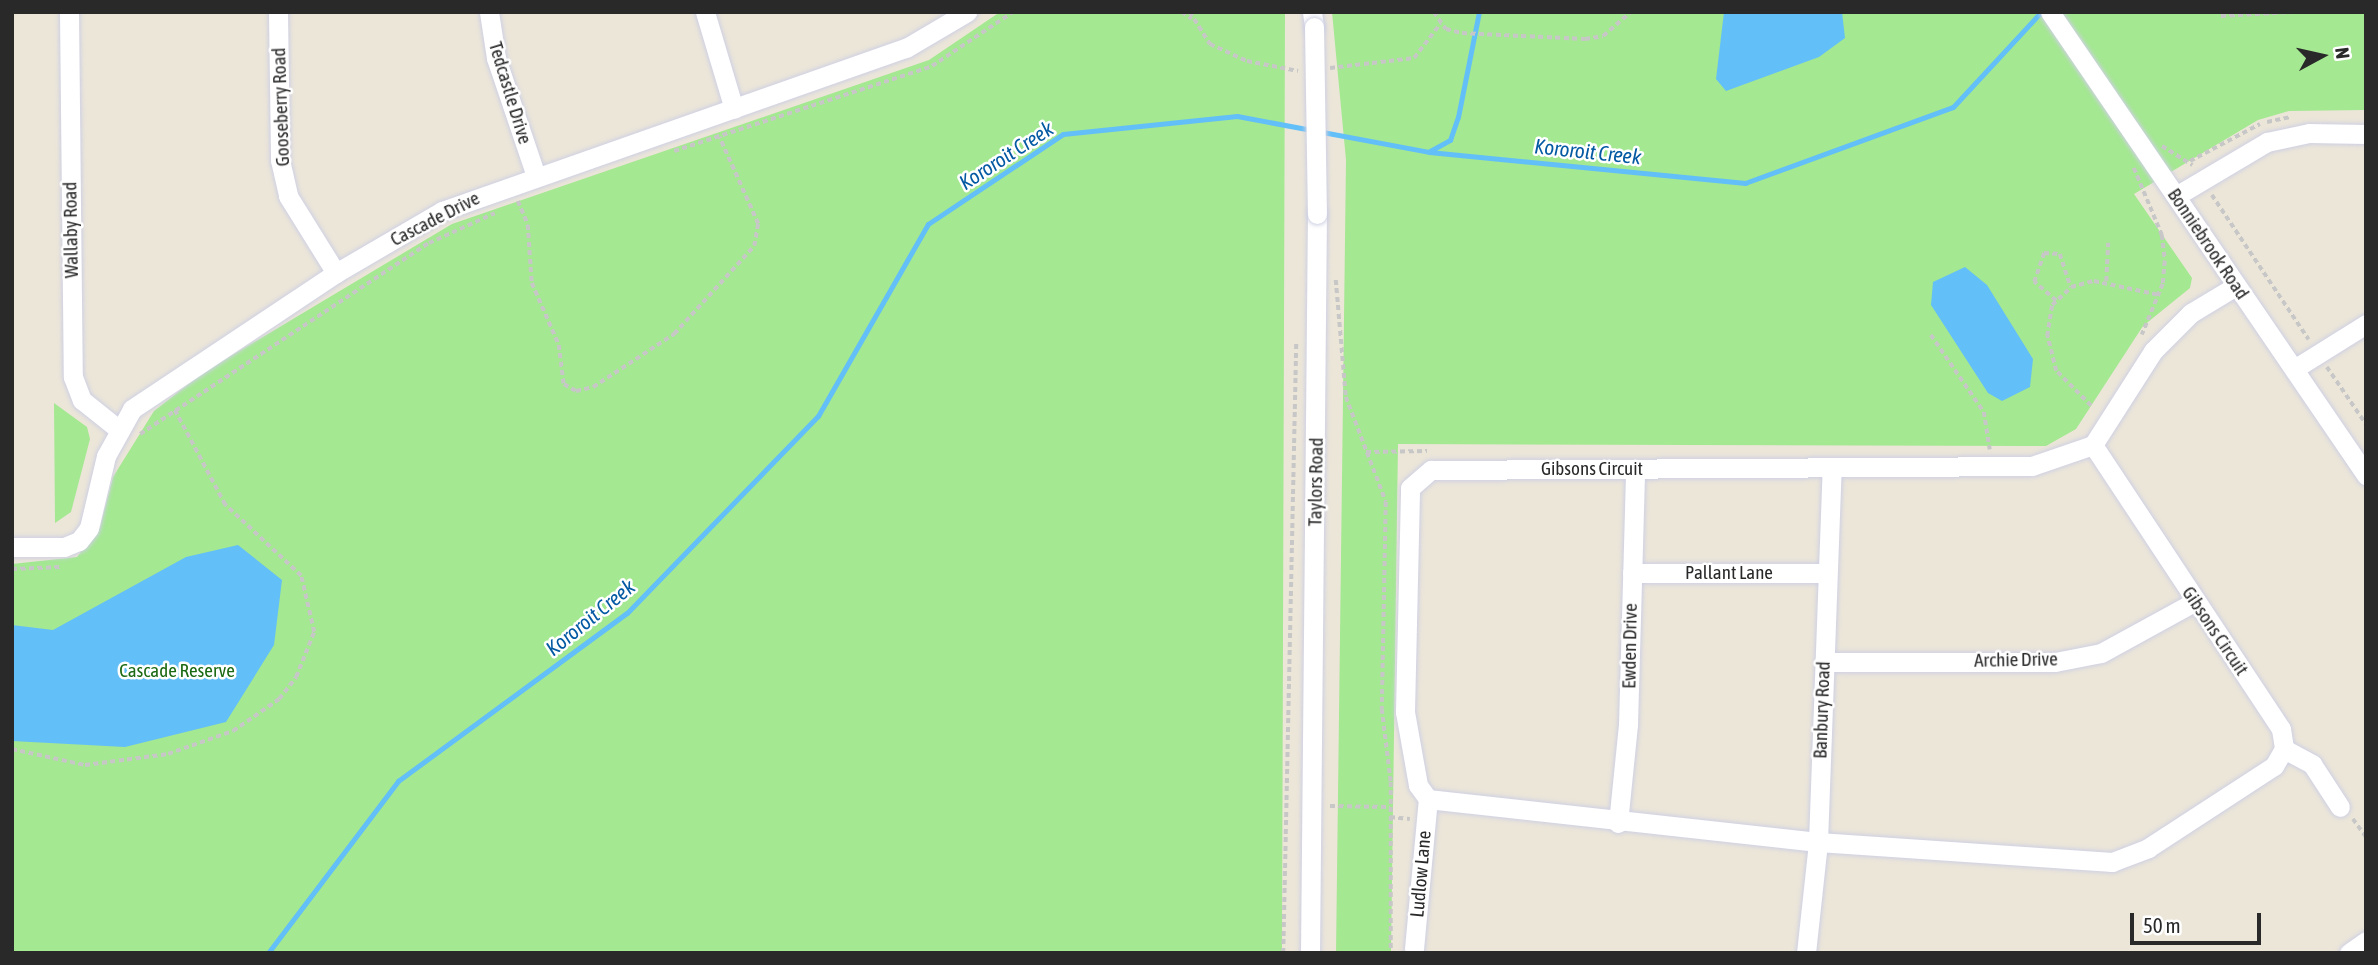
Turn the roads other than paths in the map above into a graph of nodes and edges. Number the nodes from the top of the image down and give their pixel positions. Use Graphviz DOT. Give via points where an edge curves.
graph roads {
  1 [pos="69,12"];
  2 [pos="278,12"];
  3 [pos="489,12"];
  4 [pos="705,12"];
  5 [pos="967,12"];
  6 [pos="2050,12"];
  7 [pos="1313,20"];
  8 [pos="734,109"];
  9 [pos="2366,134"];
  10 [pos="535,173"];
  11 [pos="2176,197"];
  12 [pos="335,273"];
  13 [pos="2236,286"];
  14 [pos="2366,324"];
  15 [pos="2294,369"];
  16 [pos="117,428"];
  17 [pos="2093,445"];
  18 [pos="1832,467"];
  19 [pos="1634,469"];
  20 [pos="2366,475"];
  21 [pos="12,547"];
  22 [pos="1632,573"];
  23 [pos="1826,573"];
  24 [pos="2194,602"];
  25 [pos="1824,662"];
  26 [pos="2284,749"];
  27 [pos="1428,799"];
  28 [pos="2340,807"];
  29 [pos="1618,823"];
  30 [pos="1818,842"];
  31 [pos="2366,941"];
  32 [pos="1414,949"];
  33 [pos="1310,953"];
  34 [pos="1806,953"];
  35 [pos="2348,953"];
  1 -- 16 [label="street, Wallaby Road" via="73,377 82,400"];
  2 -- 12 [label="street, Gooseberry Road" via="280,160 288,196"];
  3 -- 10 [label="street, Tedcastle Drive" via="496,58"];
  4 -- 8 [label="street"];
  5 -- 8 [label="street, Cascade Drive" via="906,48"];
  6 -- 11 [label="street, Bonniebrook Road"];
  7 -- 33 [label="street, Taylors Road, bridge" via="1317,214"];
  8 -- 10 [label="street, Cascade Drive"];
  9 -- 11 [label="street" via="2309,133 2267,142"];
  10 -- 12 [label="street, Cascade Drive" via="442,211"];
  11 -- 13 [label="street, Bonniebrook Road"];
  12 -- 16 [label="street, Cascade Drive" via="165,387"];
  13 -- 15 [label="street, Bonniebrook Road"];
  13 -- 17 [label="street" via="2191,313 2153,351"];
  14 -- 15 [label="street"];
  15 -- 20 [label="street, Bonniebrook Road"];
  16 -- 21 [label="street, Cascade Drive" via="96,487 89,528 79,541"];
  17 -- 18 [label="street, Gibsons Circuit" via="2032,466"];
  17 -- 24 [label="street, Gibsons Circuit"];
  18 -- 19 [label="street, Gibsons Circuit"];
  18 -- 23 [label="street, Banbury Road"];
  19 -- 22 [label="street, Ewden Drive"];
  19 -- 27 [label="street, Gibsons Circuit" via="1431,470 1410,488 1405,712 1418,785"];
  22 -- 23 [label="street, Pallant Lane"];
  22 -- 29 [label="street, Ewden Drive"];
  23 -- 25 [label="street, Banbury Road"];
  24 -- 25 [label="street, Archie Drive" via="2101,653 2055,662"];
  24 -- 26 [label="street, Gibsons Circuit" via="2281,729"];
  25 -- 30 [label="street, Banbury Road"];
  26 -- 28 [label="street" via="2312,764"];
  26 -- 30 [label="street" via="2274,766 2148,848 2112,862"];
  27 -- 29 [label="street"];
  27 -- 32 [label="street, Ludlow Lane"];
  29 -- 30 [label="street"];
  30 -- 34 [label="street, Banbury Road"];
  31 -- 35 [label="street"];
}
